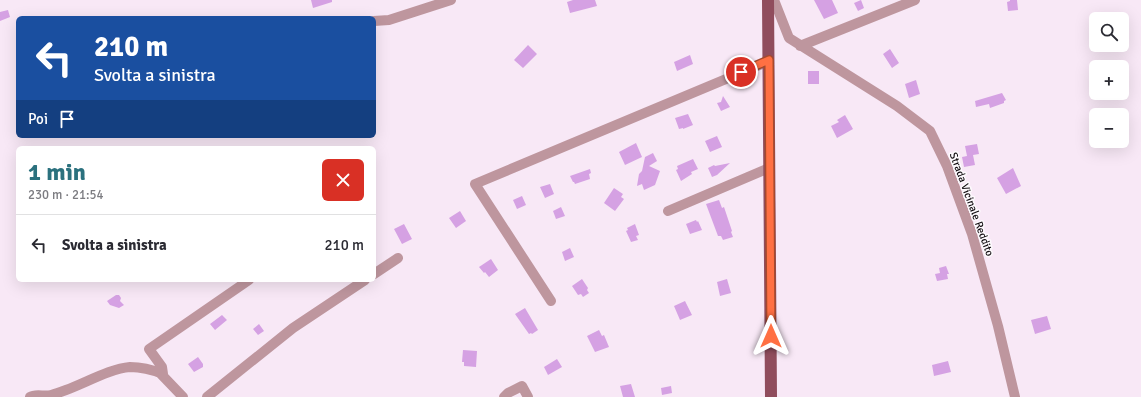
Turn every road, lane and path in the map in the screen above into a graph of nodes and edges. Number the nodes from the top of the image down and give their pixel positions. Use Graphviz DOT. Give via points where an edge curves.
graph roads {
  1 [pos="451,0"];
  2 [pos="768,0"];
  3 [pos="774,0"];
  4 [pos="916,0"];
  5 [pos="376,21"];
  6 [pos="800,46"];
  7 [pos="769,60"];
  8 [pos="769,168"];
  9 [pos="668,211"];
  10 [pos="398,258"];
  11 [pos="376,273"];
  12 [pos="246,282"];
  13 [pos="362,282"];
  14 [pos="551,301"];
  15 [pos="160,373"];
  16 [pos="30,397"];
  17 [pos="183,397"];
  18 [pos="207,397"];
  19 [pos="504,397"];
  20 [pos="528,397"];
  21 [pos="771,397"];
  22 [pos="1015,397"];
  1 -- 5 [label="street" via="389,20"];
  2 -- 7 [label="main road"];
  3 -- 6 [label="street, Strada Vicinale Reddito" via="789,38"];
  4 -- 6 [label="street"];
  6 -- 22 [label="street, Strada Vicinale Reddito" via="897,106 930,131 947,166 972,234"];
  7 -- 8 [label="main road"];
  7 -- 14 [label="street" via="475,184"];
  8 -- 9 [label="street"];
  8 -- 21 [label="main road"];
  10 -- 11 [label="street"];
  12 -- 15 [label="street" via="149,349 162,367 163,374"];
  13 -- 18 [label="street" via="293,328"];
  15 -- 16 [label="street" via="130,367 109,372 50,396"];
  15 -- 17 [label="street"];
  19 -- 20 [label="street" via="522,386"];
}
